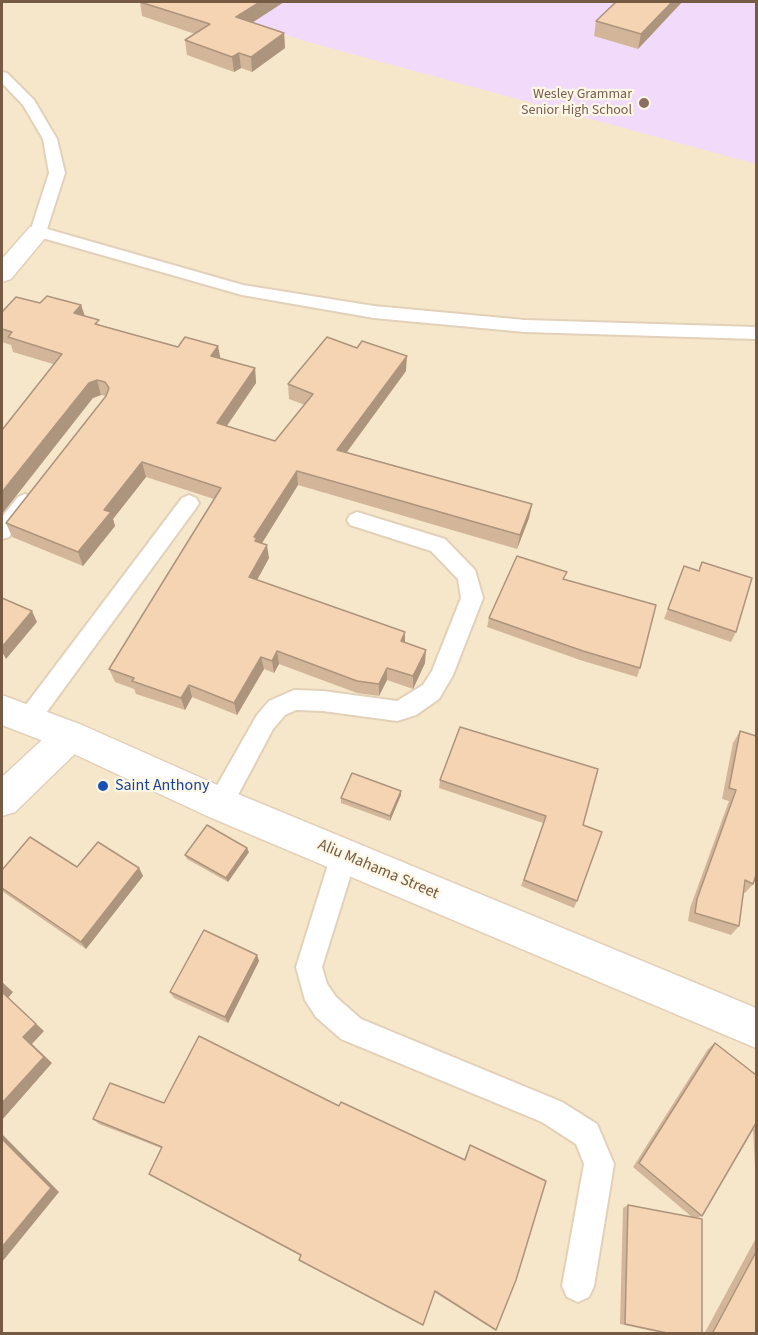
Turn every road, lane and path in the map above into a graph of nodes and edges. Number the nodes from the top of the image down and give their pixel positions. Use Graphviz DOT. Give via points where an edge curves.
graph roads {
  1 [pos="2,76"];
  2 [pos="38,232"];
  3 [pos="2,274"];
  4 [pos="756,333"];
  5 [pos="37,486"];
  6 [pos="189,503"];
  7 [pos="357,520"];
  8 [pos="2,531"];
  9 [pos="14,716"];
  10 [pos="70,736"];
  11 [pos="2,800"];
  12 [pos="220,804"];
  13 [pos="344,855"];
  14 [pos="756,1028"];
  15 [pos="578,1286"];
  1 -- 2 [label="lane" via="29,104 50,139 57,173"];
  2 -- 3 [label="street"];
  2 -- 4 [label="lane" via="242,290 374,312 525,326"];
  5 -- 8 [label="lane"];
  6 -- 9 [label="lane"];
  7 -- 12 [label="lane" via="438,545 468,576 472,598 442,675 424,697 397,711 294,700 277,708 265,722"];
  9 -- 10 [label="street, Aliu Mahama Street"];
  10 -- 11 [label="street"];
  10 -- 12 [label="street, Aliu Mahama Street"];
  12 -- 13 [label="street, Aliu Mahama Street"];
  13 -- 14 [label="street, Aliu Mahama Street"];
  13 -- 15 [label="lane" via="309,967 315,990 326,1007 351,1029 552,1112 586,1134 599,1164"];
}
